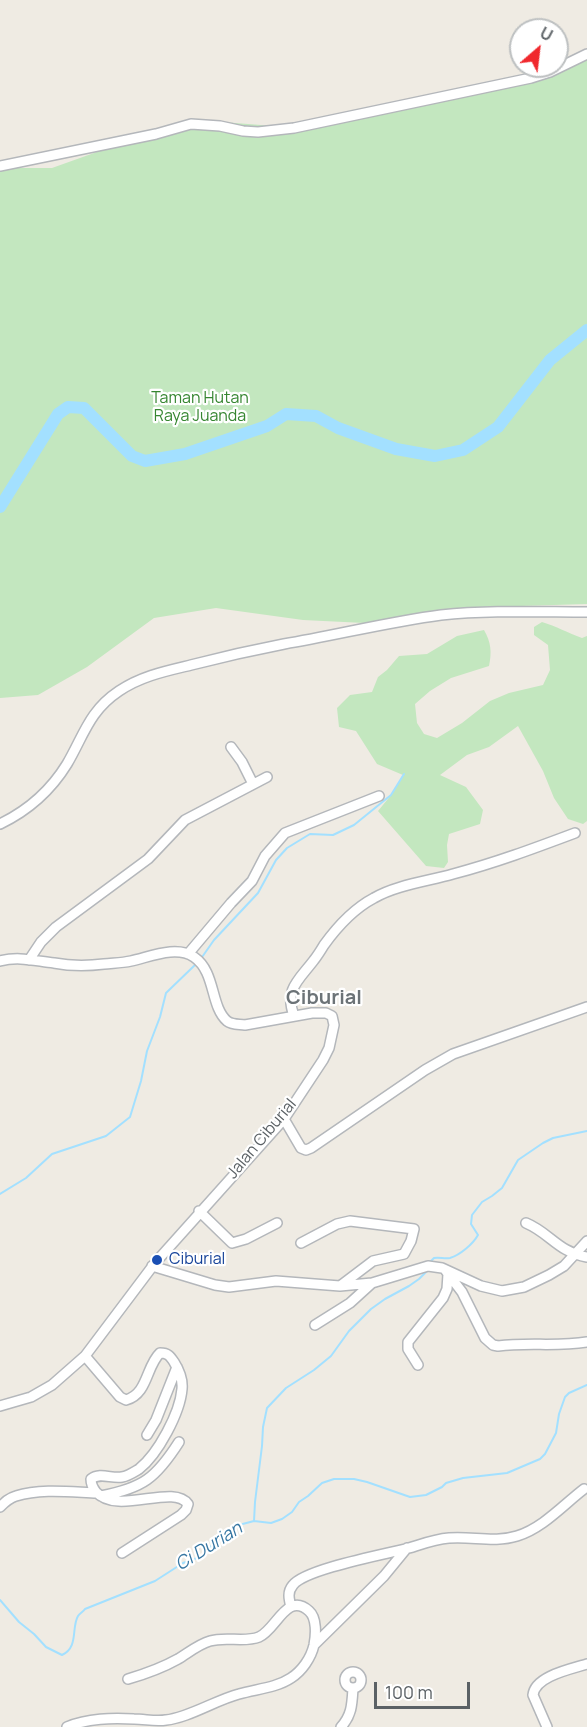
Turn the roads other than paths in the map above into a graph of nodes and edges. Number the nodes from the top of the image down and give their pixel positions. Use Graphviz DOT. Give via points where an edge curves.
graph roads {
  1 [pos="587,54"];
  2 [pos="0,166"];
  3 [pos="587,612"];
  4 [pos="231,747"];
  5 [pos="267,777"];
  6 [pos="253,784"];
  7 [pos="379,796"];
  8 [pos="0,824"];
  9 [pos="575,833"];
  10 [pos="188,954"];
  11 [pos="28,960"];
  12 [pos="0,961"];
  13 [pos="587,1007"];
  14 [pos="294,1016"];
  15 [pos="284,1119"];
  16 [pos="200,1211"];
  17 [pos="277,1223"];
  18 [pos="526,1223"];
  19 [pos="587,1241"];
  20 [pos="301,1243"];
  21 [pos="575,1255"];
  22 [pos="587,1257"];
  23 [pos="152,1266"];
  24 [pos="445,1271"];
  25 [pos="372,1283"];
  26 [pos="340,1286"];
  27 [pos="315,1325"];
  28 [pos="587,1342"];
  29 [pos="85,1356"];
  30 [pos="418,1365"];
  31 [pos="177,1366"];
  32 [pos="0,1406"];
  33 [pos="147,1435"];
  34 [pos="179,1442"];
  35 [pos="584,1489"];
  36 [pos="99,1494"];
  37 [pos="0,1507"];
  38 [pos="407,1548"];
  39 [pos="122,1553"];
  40 [pos="291,1607"];
  41 [pos="314,1645"];
  42 [pos="587,1664"];
  43 [pos="128,1679"];
  44 [pos="353,1688"];
  45 [pos="67,1727"];
  46 [pos="341,1727"];
  47 [pos="547,1727"];
  1 -- 2 [label="street" via="531,78 294,128 258,132 191,124"];
  3 -- 8 [label="street" via="442,615 260,648 144,677 98,708 66,766 48,789 19,814"];
  4 -- 6 [label="street"];
  5 -- 6 [label="street"];
  6 -- 11 [label="street" via="185,820 148,859 56,927"];
  7 -- 10 [label="street" via="281,836 252,881"];
  9 -- 14 [label="street" via="373,898 333,935 300,978 290,1001"];
  10 -- 11 [label="street" via="167,952 97,965"];
  10 -- 14 [label="street, Jalan Ciburial" via="208,975 228,1022 245,1025"];
  11 -- 12 [label="street"];
  13 -- 15 [label="street" via="453,1054 306,1150 301,1149"];
  14 -- 15 [label="street, Jalan Ciburial" via="326,1012 334,1024 323,1060"];
  15 -- 16 [label="street, Jalan Ciburial"];
  16 -- 17 [label="street" via="232,1243"];
  16 -- 23 [label="street, Jalan Ciburial"];
  18 -- 21 [label="street"];
  19 -- 21 [label="street"];
  20 -- 26 [label="street" via="350,1221 414,1229 404,1254 373,1261"];
  21 -- 22 [label="street"];
  21 -- 24 [label="street" via="549,1275 511,1290 481,1286"];
  23 -- 26 [label="street" via="229,1287 276,1281"];
  23 -- 29 [label="street, Jalan Ciburial"];
  24 -- 25 [label="street" via="428,1266"];
  24 -- 28 [label="street" via="493,1345"];
  24 -- 30 [label="street" via="447,1289 443,1298 408,1342"];
  25 -- 26 [label="street"];
  25 -- 27 [label="street" via="350,1303"];
  29 -- 31 [label="street" via="126,1400 139,1391 160,1353 169,1355"];
  29 -- 32 [label="street, Jalan Ciburial" via="52,1385 31,1397"];
  31 -- 33 [label="street"];
  31 -- 36 [label="street" via="182,1382 180,1398 159,1447 129,1474 93,1476 91,1485"];
  34 -- 36 [label="street" via="143,1483"];
  35 -- 38 [label="street" via="538,1527 518,1536 450,1538"];
  36 -- 37 [label="street" via="24,1494"];
  36 -- 39 [label="street" via="126,1501 173,1497 188,1504 181,1515"];
  38 -- 40 [label="street" via="306,1576 289,1592"];
  38 -- 41 [label="street"];
  40 -- 41 [label="street" via="303,1607 313,1615"];
  40 -- 43 [label="street" via="262,1636 210,1640"];
  41 -- 45 [label="street" via="301,1669 274,1685 167,1720 92,1720"];
  42 -- 47 [label="street" via="542,1680 536,1686 533,1695"];
  44 -- 46 [label="street" via="352,1709"];
}
